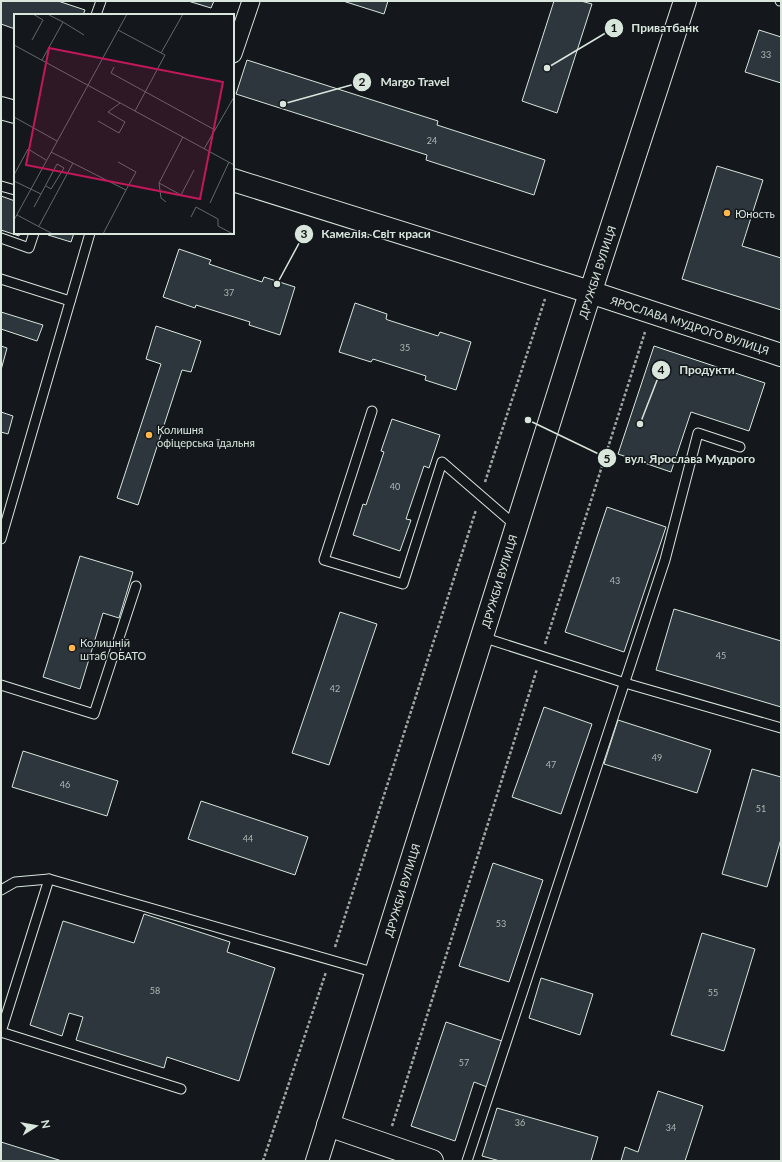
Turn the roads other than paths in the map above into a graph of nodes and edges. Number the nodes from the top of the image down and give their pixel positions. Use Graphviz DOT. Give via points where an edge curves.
graph roads {
  1 [pos="101,1"];
  2 [pos="250,1"];
  3 [pos="685,1"];
  4 [pos="96,14"];
  5 [pos="234,51"];
  6 [pos="1,108"];
  7 [pos="14,112"];
  8 [pos="234,180"];
  9 [pos="1,186"];
  10 [pos="14,190"];
  11 [pos="34,234"];
  12 [pos="90,234"];
  13 [pos="1,238"];
  14 [pos="1,279"];
  15 [pos="590,292"];
  16 [pos="70,301"];
  17 [pos="781,355"];
  18 [pos="372,411"];
  19 [pos="740,447"];
  20 [pos="516,526"];
  21 [pos="1,539"];
  22 [pos="136,586"];
  23 [pos="482,636"];
  24 [pos="625,683"];
  25 [pos="1,685"];
  26 [pos="781,728"];
  27 [pos="49,879"];
  28 [pos="1,890"];
  29 [pos="376,973"];
  30 [pos="181,1089"];
  31 [pos="328,1125"];
  32 [pos="317,1161"];
  33 [pos="432,1161"];
  34 [pos="468,1161"];
  1 -- 4 [label="lane"];
  2 -- 5 [label="street"];
  3 -- 15 [label="street, ДРУЖБИ ВУЛИЦЯ"];
  6 -- 7 [label="street"];
  8 -- 15 [label="street, ЯРОСЛАВА МУДРОГО ВУЛИЦЯ"];
  9 -- 10 [label="lane"];
  11 -- 13 [label="lane" via="29,248"];
  12 -- 16 [label="lane"];
  14 -- 16 [label="lane"];
  15 -- 17 [label="street, ЯРОСЛАВА МУДРОГО ВУЛИЦЯ"];
  15 -- 20 [label="street, ДРУЖБИ ВУЛИЦЯ"];
  16 -- 21 [label="lane"];
  18 -- 20 [label="lane" via="324,560 403,584 442,462"];
  19 -- 24 [label="lane" via="698,433 665,560"];
  20 -- 23 [label="street, ДРУЖБИ ВУЛИЦЯ"];
  22 -- 25 [label="lane" via="94,714"];
  23 -- 24 [label="lane"];
  23 -- 29 [label="street, ДРУЖБИ ВУЛИЦЯ"];
  24 -- 26 [label="lane"];
  24 -- 34 [label="lane"];
  27 -- 28 [label="lane" via="15,882"];
  27 -- 29 [label="lane"];
  27 -- 30 [label="lane" via="1,1032"];
  29 -- 31 [label="street, ДРУЖБИ ВУЛИЦЯ"];
  31 -- 32 [label="street, ДРУЖБИ ВУЛИЦЯ"];
  31 -- 33 [label="street"];
}
